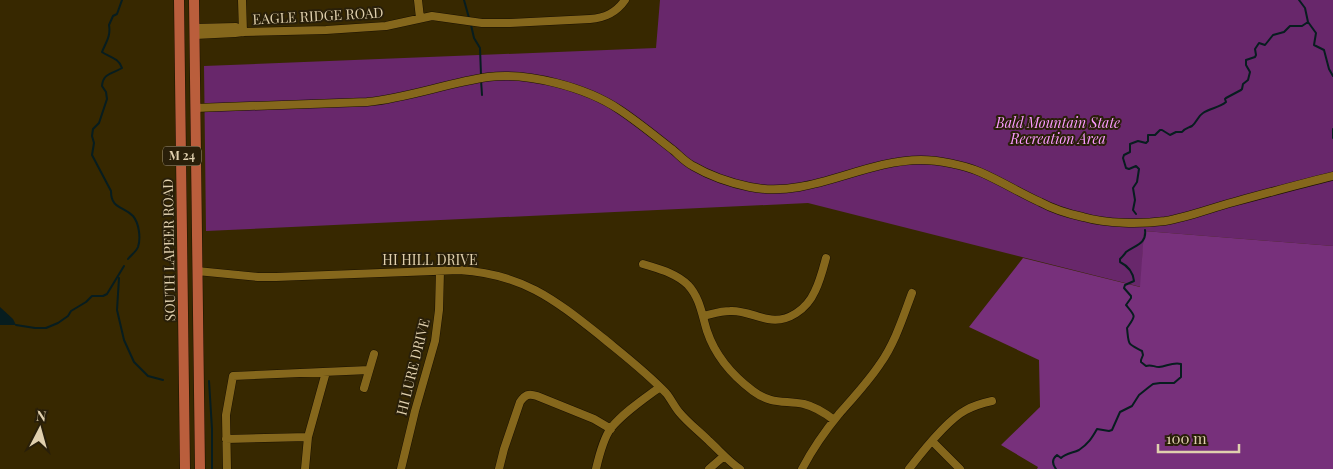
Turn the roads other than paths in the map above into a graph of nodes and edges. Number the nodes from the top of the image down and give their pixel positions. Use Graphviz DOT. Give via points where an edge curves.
graph roads {
  1 [pos="180,0"];
  2 [pos="194,0"];
  3 [pos="242,0"];
  4 [pos="418,0"];
  5 [pos="625,0"];
  6 [pos="420,18"];
  7 [pos="180,31"];
  8 [pos="195,32"];
  9 [pos="243,32"];
  10 [pos="180,84"];
  11 [pos="195,88"];
  12 [pos="196,108"];
  13 [pos="1333,176"];
  14 [pos="826,258"];
  15 [pos="643,264"];
  16 [pos="198,270"];
  17 [pos="440,271"];
  18 [pos="912,293"];
  19 [pos="703,316"];
  20 [pos="184,345"];
  21 [pos="198,350"];
  22 [pos="374,354"];
  23 [pos="369,370"];
  24 [pos="326,372"];
  25 [pos="660,387"];
  26 [pos="364,388"];
  27 [pos="992,401"];
  28 [pos="834,420"];
  29 [pos="611,428"];
  30 [pos="308,437"];
  31 [pos="226,439"];
  32 [pos="932,441"];
  33 [pos="724,456"];
  34 [pos="186,469"];
  35 [pos="200,469"];
  36 [pos="226,469"];
  37 [pos="305,469"];
  38 [pos="401,469"];
  39 [pos="499,469"];
  40 [pos="596,469"];
  41 [pos="709,469"];
  42 [pos="740,469"];
  43 [pos="802,469"];
  44 [pos="909,469"];
  45 [pos="960,469"];
  1 -- 7 [label="main road, SOUTH LAPEER ROAD / M 24"];
  2 -- 8 [label="main road, SOUTH LAPEER ROAD / M 24"];
  3 -- 9 [label="street"];
  4 -- 6 [label="street"];
  5 -- 6 [label="street, EAGLE RIDGE ROAD" via="608,16 590,20 510,23 440,16"];
  6 -- 9 [label="street, EAGLE RIDGE ROAD" via="371,27"];
  7 -- 8 [label="main road" via="188,36"];
  7 -- 10 [label="main road, SOUTH LAPEER ROAD / M 24"];
  8 -- 9 [label="street, EAGLE RIDGE ROAD"];
  8 -- 11 [label="main road, SOUTH LAPEER ROAD / M 24"];
  10 -- 11 [label="main road" via="188,82"];
  10 -- 20 [label="main road, SOUTH LAPEER ROAD / M 24"];
  11 -- 12 [label="main road, SOUTH LAPEER ROAD / M 24"];
  12 -- 13 [label="street" via="388,100 490,77 516,77 562,84 590,94 637,122 692,166 752,187 800,188 887,163 940,161 979,171 1043,204 1104,221 1164,221"];
  12 -- 16 [label="main road, SOUTH LAPEER ROAD / M 24"];
  14 -- 19 [label="street" via="815,292 795,314 780,320 730,311"];
  15 -- 19 [label="street" via="664,270 688,286 699,302"];
  16 -- 17 [label="street, HI HILL DRIVE" via="258,277"];
  16 -- 21 [label="main road, SOUTH LAPEER ROAD / M 24"];
  17 -- 25 [label="street, HI HILL DRIVE" via="495,274 539,292 611,344"];
  17 -- 38 [label="street, HI LURE DRIVE" via="435,341"];
  18 -- 28 [label="street" via="882,363"];
  19 -- 28 [label="street" via="717,353 752,391 768,400 814,407"];
  20 -- 21 [label="main road" via="191,351"];
  20 -- 34 [label="main road, SOUTH LAPEER ROAD / M 24"];
  21 -- 35 [label="main road, SOUTH LAPEER ROAD / M 24"];
  22 -- 23 [label="street"];
  23 -- 24 [label="street"];
  23 -- 26 [label="street"];
  24 -- 30 [label="street"];
  24 -- 31 [label="street" via="233,376 226,415"];
  25 -- 29 [label="street"];
  25 -- 33 [label="street, HI HILL DRIVE" via="677,410"];
  27 -- 32 [label="street" via="964,411"];
  28 -- 43 [label="street"];
  29 -- 39 [label="street" via="537,396 525,395"];
  29 -- 40 [label="street"];
  30 -- 31 [label="street"];
  30 -- 37 [label="street"];
  31 -- 36 [label="street"];
  32 -- 44 [label="street"];
  32 -- 45 [label="street"];
  33 -- 41 [label="street"];
  33 -- 42 [label="street, HI HILL DRIVE"];
}
